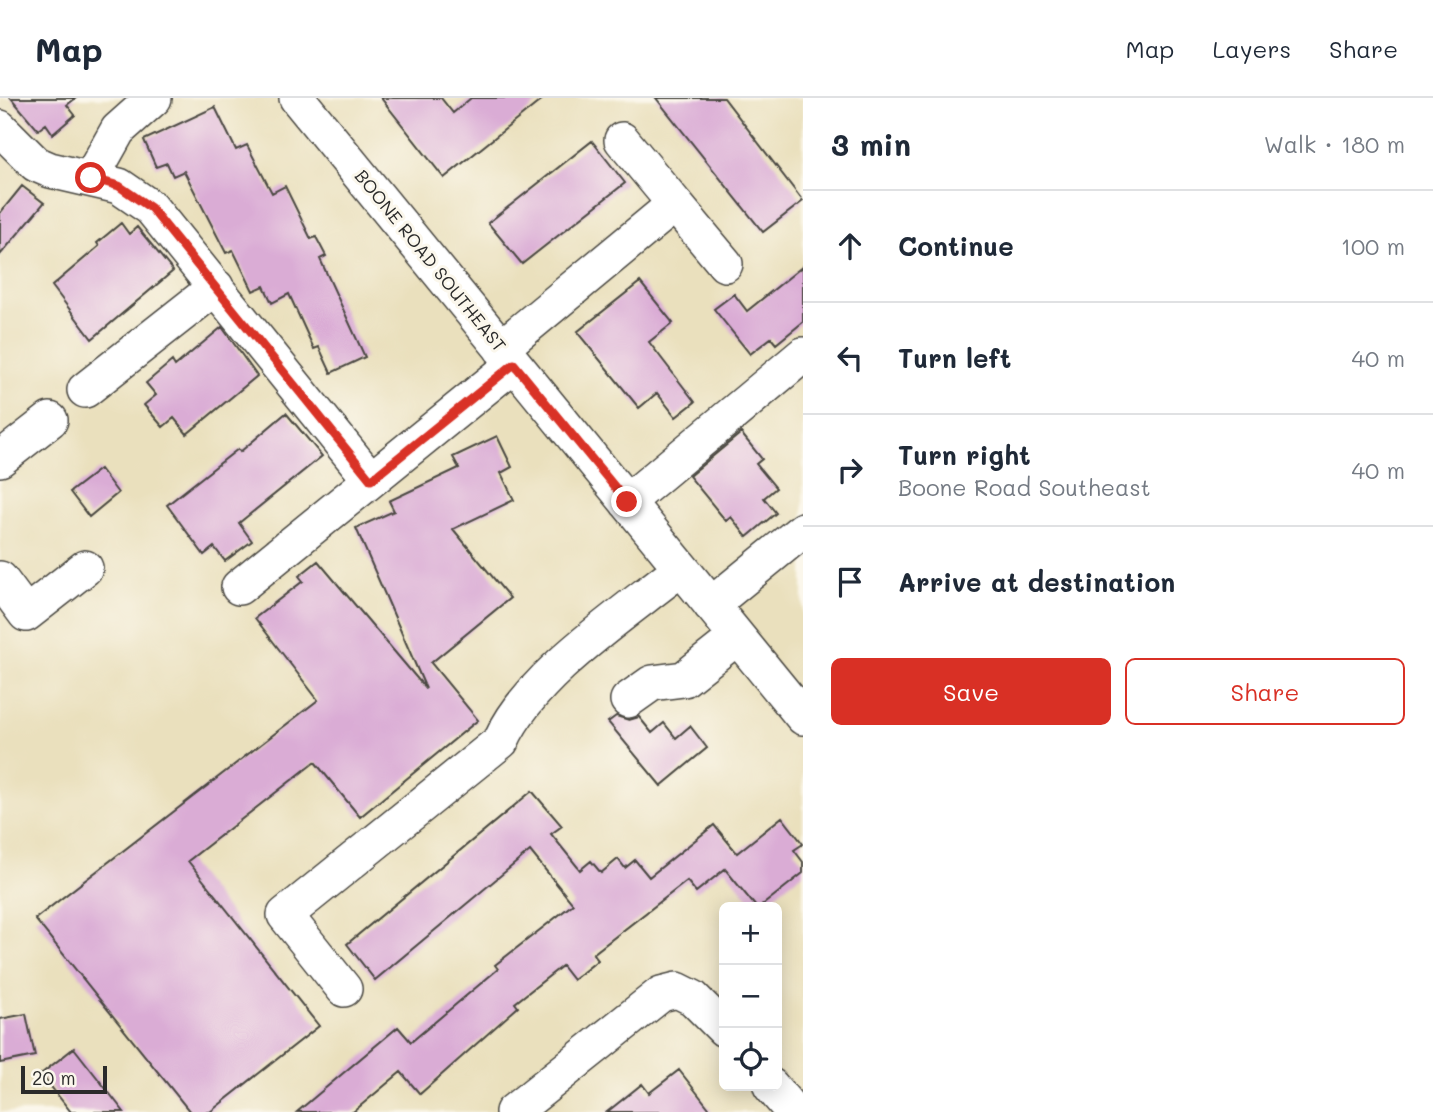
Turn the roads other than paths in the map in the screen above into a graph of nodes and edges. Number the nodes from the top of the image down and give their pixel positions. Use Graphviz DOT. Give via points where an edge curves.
graph roads {
  1 [pos="154,98"];
  2 [pos="297,98"];
  3 [pos="0,128"];
  4 [pos="622,140"];
  5 [pos="91,178"];
  6 [pos="675,204"];
  7 [pos="725,264"];
  8 [pos="216,287"];
  9 [pos="803,355"];
  10 [pos="507,356"];
  11 [pos="85,390"];
  12 [pos="50,420"];
  13 [pos="0,459"];
  14 [pos="371,480"];
  15 [pos="627,502"];
  16 [pos="803,530"];
  17 [pos="85,568"];
  18 [pos="681,568"];
  19 [pos="0,579"];
  20 [pos="239,587"];
  21 [pos="711,605"];
  22 [pos="737,637"];
  23 [pos="628,700"];
  24 [pos="803,718"];
  25 [pos="344,989"];
  26 [pos="722,1028"];
  27 [pos="775,1091"];
  28 [pos="513,1112"];
  29 [pos="793,1112"];
  1 -- 5 [label="street" via="118,130"];
  2 -- 10 [label="street, BOONE ROAD SOUTHEAST"];
  3 -- 5 [label="street" via="36,164"];
  4 -- 6 [label="street"];
  5 -- 8 [label="street" via="119,186 151,208"];
  6 -- 7 [label="street"];
  6 -- 10 [label="street"];
  8 -- 11 [label="street"];
  8 -- 14 [label="street"];
  9 -- 15 [label="street"];
  10 -- 14 [label="street"];
  10 -- 15 [label="street, BOONE ROAD SOUTHEAST"];
  12 -- 13 [label="street"];
  14 -- 20 [label="street"];
  15 -- 18 [label="street, BOONE ROAD SOUTHEAST"];
  16 -- 21 [label="street"];
  17 -- 19 [label="street" via="26,614"];
  18 -- 21 [label="street, BOONE ROAD SOUTHEAST"];
  18 -- 25 [label="street" via="556,669 509,722 500,741 285,915"];
  21 -- 22 [label="street, BOONE ROAD SOUTHEAST"];
  22 -- 23 [label="street" via="684,679 652,683"];
  22 -- 24 [label="street, BOONE ROAD SOUTHEAST"];
  26 -- 28 [label="street" via="702,1005 677,990 661,993"];
  27 -- 29 [label="street"];
}
